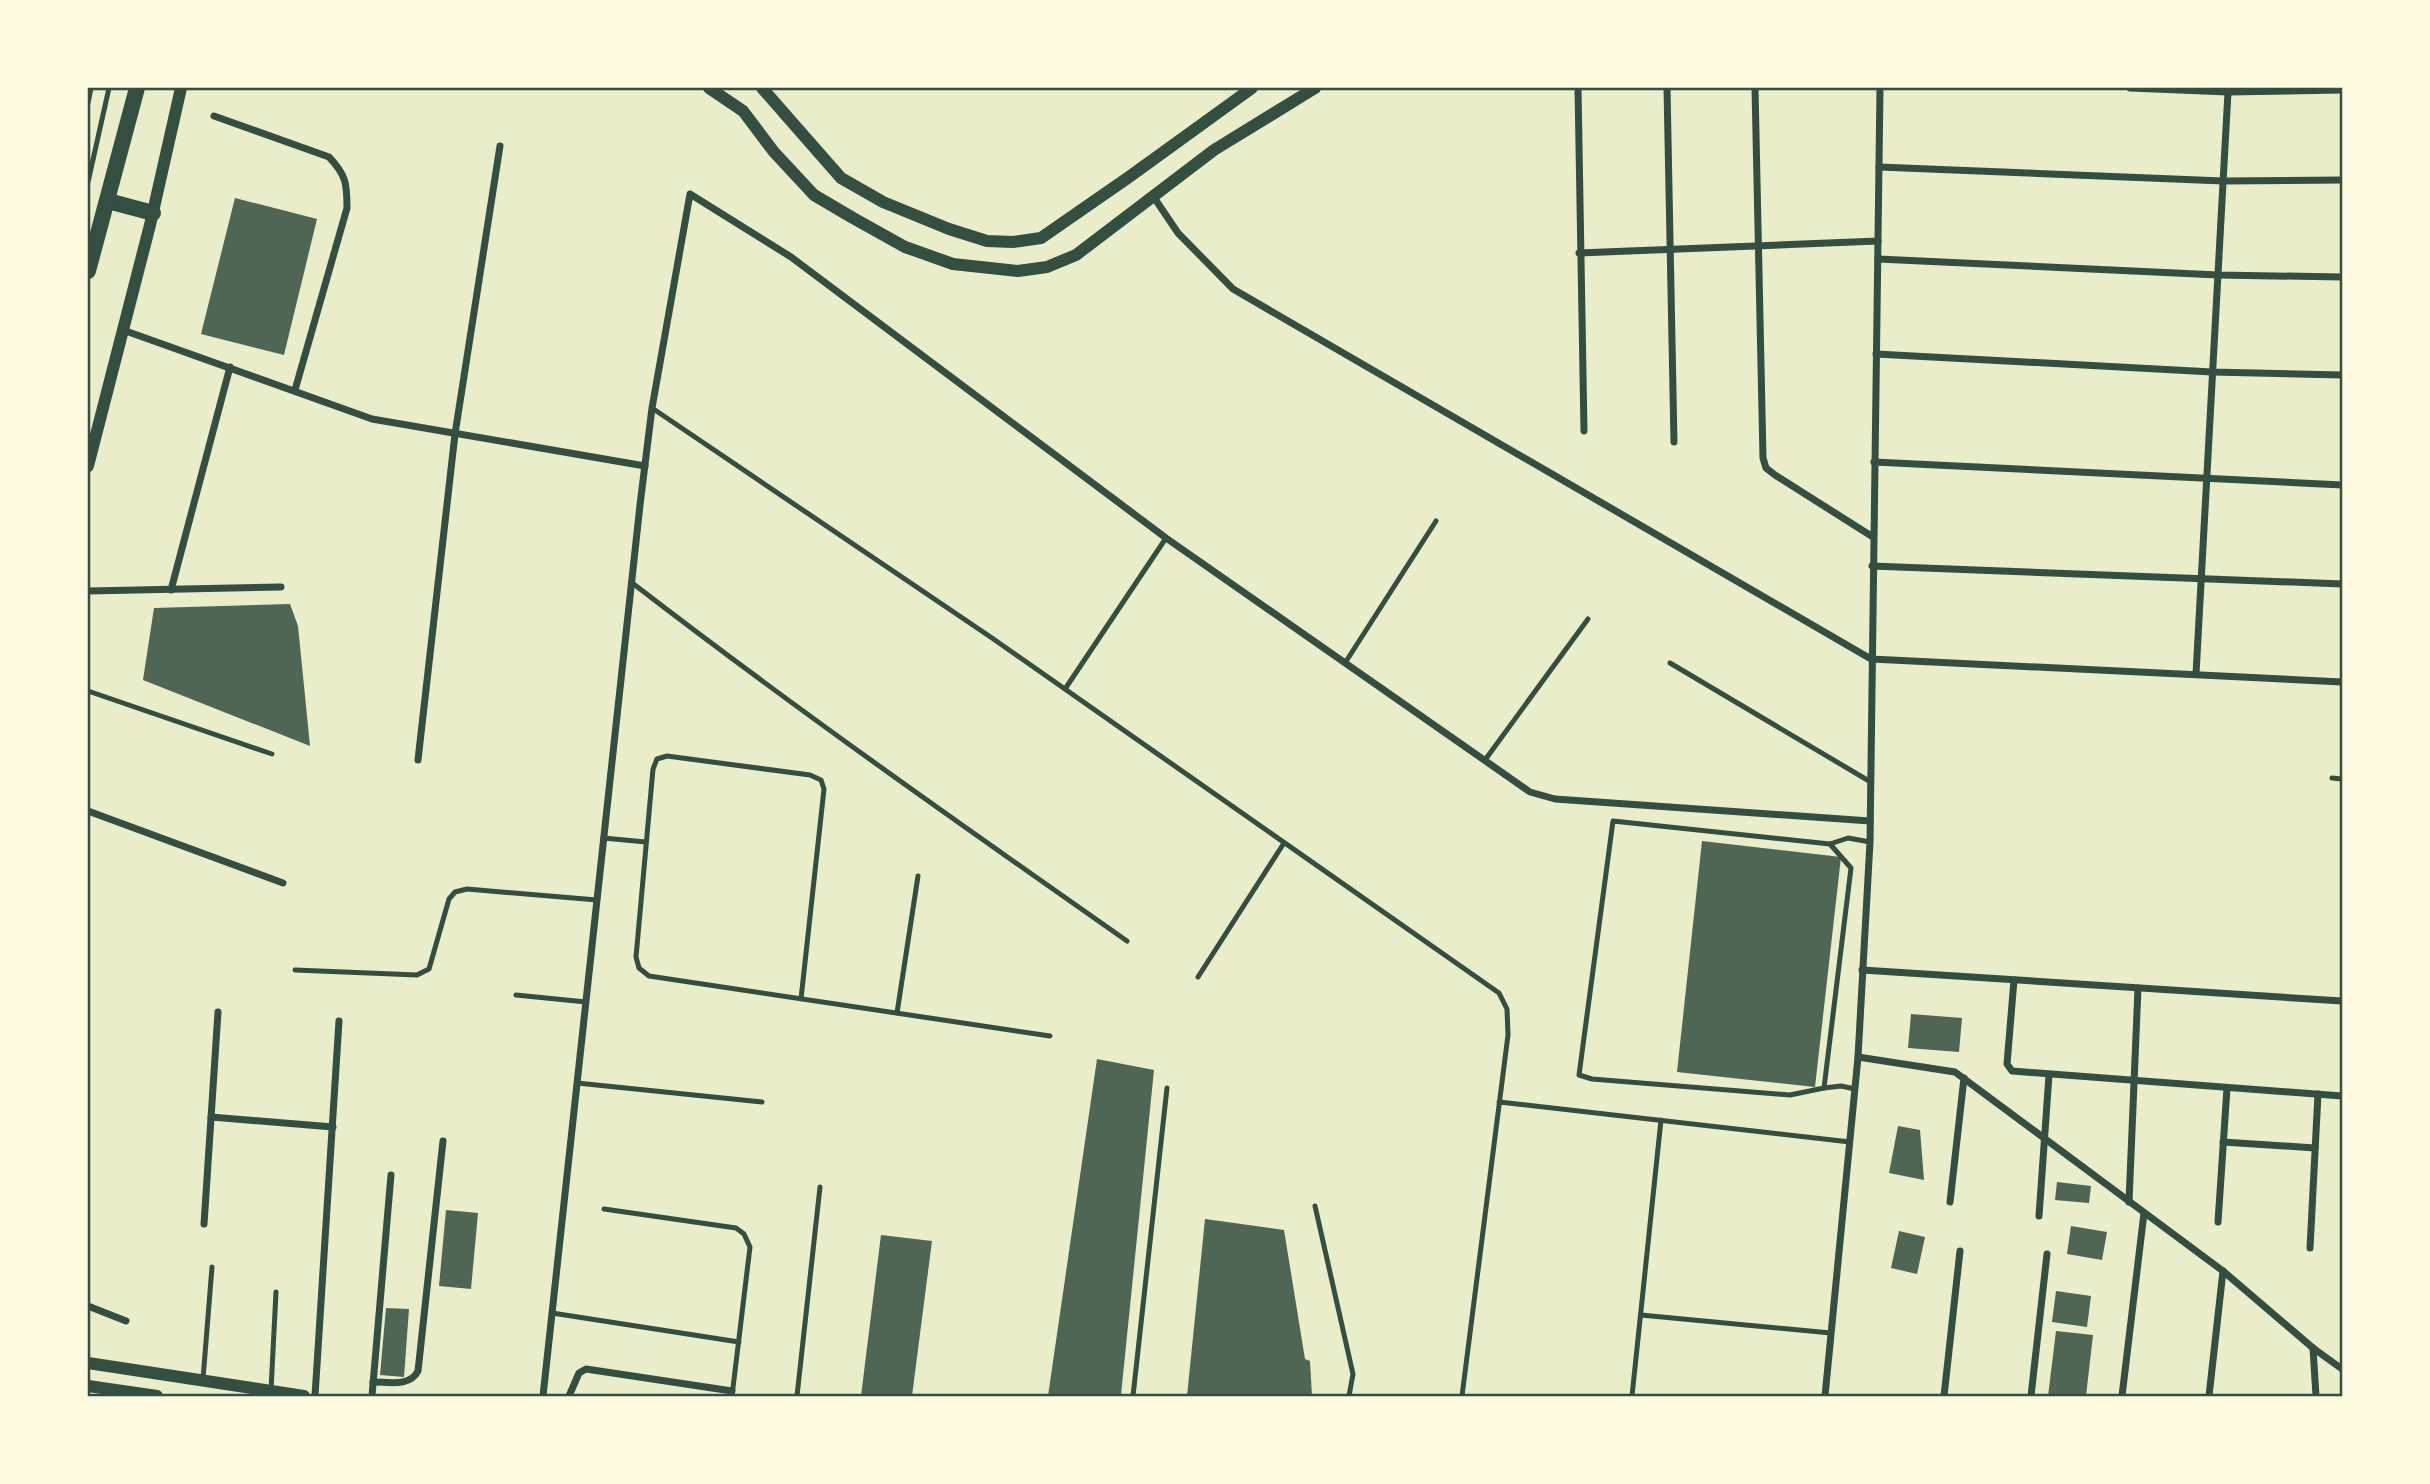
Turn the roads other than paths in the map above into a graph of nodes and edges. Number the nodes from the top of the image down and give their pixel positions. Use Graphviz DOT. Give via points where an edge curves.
graph roads {
  1 [pos="91,88"];
  2 [pos="109,88"];
  3 [pos="137,88"];
  4 [pos="181,88"];
  5 [pos="709,88"];
  6 [pos="762,88"];
  7 [pos="1252,88"];
  8 [pos="1315,88"];
  9 [pos="1578,88"];
  10 [pos="1667,88"];
  11 [pos="1755,88"];
  12 [pos="1880,88"];
  13 [pos="2130,88"];
  14 [pos="2343,90"];
  15 [pos="2228,92"];
  16 [pos="88,103"];
  17 [pos="214,116"];
  18 [pos="500,146"];
  19 [pos="1879,167"];
  20 [pos="2343,180"];
  21 [pos="2223,181"];
  22 [pos="88,182"];
  23 [pos="1152,195"];
  24 [pos="108,201"];
  25 [pos="153,213"];
  26 [pos="1878,241"];
  27 [pos="1758,246"];
  28 [pos="1670,250"];
  29 [pos="1579,253"];
  30 [pos="1878,258"];
  31 [pos="88,271"];
  32 [pos="2218,275"];
  33 [pos="2343,277"];
  34 [pos="123,330"];
  35 [pos="1876,354"];
  36 [pos="230,367"];
  37 [pos="2212,372"];
  38 [pos="2343,375"];
  39 [pos="295,390"];
  40 [pos="652,408"];
  41 [pos="1584,431"];
  42 [pos="456,434"];
  43 [pos="1674,442"];
  44 [pos="1874,462"];
  45 [pos="88,466"];
  46 [pos="645,466"];
  47 [pos="2207,480"];
  48 [pos="2343,485"];
  49 [pos="1436,521"];
  50 [pos="1873,537"];
  51 [pos="1166,538"];
  52 [pos="1872,566"];
  53 [pos="2201,577"];
  54 [pos="631,582"];
  55 [pos="2343,584"];
  56 [pos="281,587"];
  57 [pos="171,590"];
  58 [pos="88,591"];
  59 [pos="1588,619"];
  60 [pos="1871,659"];
  61 [pos="1345,663"];
  62 [pos="1670,663"];
  63 [pos="2196,674"];
  64 [pos="2343,682"];
  65 [pos="1065,689"];
  66 [pos="88,691"];
  67 [pos="272,754"];
  68 [pos="418,760"];
  69 [pos="1485,760"];
  70 [pos="2332,778"];
  71 [pos="2343,779"];
  72 [pos="1869,781"];
  73 [pos="88,811"];
  74 [pos="1870,821"];
  75 [pos="604,838"];
  76 [pos="646,842"];
  77 [pos="1870,842"];
  78 [pos="1284,843"];
  79 [pos="1830,844"];
  80 [pos="918,876"];
  81 [pos="283,883"];
  82 [pos="597,900"];
  83 [pos="1127,941"];
  84 [pos="295,970"];
  85 [pos="1862,970"];
  86 [pos="1198,977"];
  87 [pos="2014,980"];
  88 [pos="2138,988"];
  89 [pos="516,995"];
  90 [pos="802,999"];
  91 [pos="2343,1001"];
  92 [pos="586,1002"];
  93 [pos="218,1012"];
  94 [pos="897,1013"];
  95 [pos="339,1021"];
  96 [pos="1050,1036"];
  97 [pos="1858,1058"];
  98 [pos="2049,1075"];
  99 [pos="1964,1078"];
  100 [pos="2134,1081"];
  101 [pos="577,1083"];
  102 [pos="1167,1088"];
  103 [pos="1824,1088"];
  104 [pos="1855,1088"];
  105 [pos="2227,1088"];
  106 [pos="2318,1094"];
  107 [pos="2343,1096"];
  108 [pos="762,1102"];
  109 [pos="1499,1102"];
  110 [pos="211,1117"];
  111 [pos="1661,1120"];
  112 [pos="333,1127"];
  113 [pos="2044,1138"];
  114 [pos="443,1141"];
  115 [pos="1850,1142"];
  116 [pos="2223,1142"];
  117 [pos="2315,1148"];
  118 [pos="391,1175"];
  119 [pos="820,1187"];
  120 [pos="1950,1202"];
  121 [pos="2129,1202"];
  122 [pos="1315,1206"];
  123 [pos="604,1209"];
  124 [pos="2144,1213"];
  125 [pos="2039,1216"];
  126 [pos="2218,1222"];
  127 [pos="204,1224"];
  128 [pos="2310,1248"];
  129 [pos="1960,1251"];
  130 [pos="2047,1254"];
  131 [pos="212,1267"];
  132 [pos="2223,1272"];
  133 [pos="276,1292"];
  134 [pos="88,1306"];
  135 [pos="552,1313"];
  136 [pos="1641,1315"];
  137 [pos="126,1321"];
  138 [pos="1831,1333"];
  139 [pos="739,1342"];
  140 [pos="2313,1348"];
  141 [pos="88,1363"];
  142 [pos="2343,1369"];
  143 [pos="203,1382"];
  144 [pos="373,1382"];
  145 [pos="88,1386"];
  146 [pos="271,1391"];
  147 [pos="732,1394"];
  148 [pos="157,1396"];
  149 [pos="304,1396"];
  150 [pos="315,1396"];
  151 [pos="372,1396"];
  152 [pos="543,1396"];
  153 [pos="569,1396"];
  154 [pos="797,1396"];
  155 [pos="1133,1396"];
  156 [pos="1349,1396"];
  157 [pos="1462,1396"];
  158 [pos="1632,1396"];
  159 [pos="1825,1396"];
  160 [pos="1944,1396"];
  161 [pos="2031,1396"];
  162 [pos="2122,1396"];
  163 [pos="2209,1396"];
  164 [pos="2315,1396"];
  1 -- 16 [label="lane"];
  2 -- 22 [label="lane"];
  3 -- 24 [label="highway"];
  4 -- 25 [label="street"];
  5 -- 23 [label="street" via="743,111 814,195 905,247 953,264 1018,271 1047,267 1076,255"];
  6 -- 7 [label="street" via="841,178 883,202 948,229 987,241 1013,242 1041,238"];
  8 -- 23 [label="street" via="1214,150"];
  9 -- 29 [label="street"];
  10 -- 28 [label="street"];
  11 -- 27 [label="street"];
  12 -- 19 [label="street"];
  13 -- 15 [label="street"];
  14 -- 15 [label="street"];
  15 -- 21 [label="street"];
  17 -- 39 [label="street" via="329,157 347,183 347,208"];
  18 -- 42 [label="street"];
  19 -- 21 [label="street"];
  19 -- 26 [label="street"];
  20 -- 21 [label="street"];
  21 -- 32 [label="street"];
  23 -- 60 [label="street" via="1178,233 1233,289"];
  24 -- 25 [label="highway"];
  24 -- 31 [label="highway"];
  25 -- 34 [label="street"];
  26 -- 27 [label="street"];
  26 -- 30 [label="street"];
  27 -- 28 [label="street"];
  27 -- 50 [label="street" via="1766,468"];
  28 -- 29 [label="street"];
  28 -- 43 [label="street"];
  29 -- 41 [label="street"];
  30 -- 32 [label="street"];
  30 -- 35 [label="street"];
  32 -- 33 [label="street"];
  32 -- 37 [label="street"];
  34 -- 36 [label="street"];
  34 -- 45 [label="street"];
  35 -- 37 [label="street"];
  35 -- 44 [label="street"];
  36 -- 39 [label="street"];
  36 -- 57 [label="street"];
  37 -- 38 [label="street"];
  37 -- 47 [label="street"];
  39 -- 42 [label="street" via="372,419"];
  40 -- 46 [label="street"];
  40 -- 51 [label="street" via="690,194 791,257"];
  40 -- 65 [label="lane"];
  42 -- 46 [label="street"];
  42 -- 68 [label="street"];
  44 -- 47 [label="street"];
  44 -- 50 [label="street"];
  46 -- 54 [label="street"];
  47 -- 48 [label="street"];
  47 -- 53 [label="street"];
  49 -- 61 [label="lane"];
  50 -- 52 [label="street"];
  51 -- 61 [label="street"];
  51 -- 65 [label="lane"];
  52 -- 53 [label="street"];
  52 -- 60 [label="street"];
  53 -- 55 [label="street"];
  53 -- 63 [label="street"];
  54 -- 75 [label="street"];
  54 -- 83 [label="lane" via="936,808"];
  56 -- 57 [label="street"];
  57 -- 58 [label="street"];
  59 -- 69 [label="lane"];
  60 -- 63 [label="street"];
  60 -- 72 [label="street"];
  61 -- 69 [label="street"];
  62 -- 72 [label="lane"];
  63 -- 64 [label="street"];
  65 -- 78 [label="lane"];
  66 -- 67 [label="lane"];
  69 -- 74 [label="street" via="1530,792 1555,799"];
  70 -- 71 [label="lane"];
  72 -- 74 [label="street"];
  73 -- 81 [label="street"];
  74 -- 77 [label="street"];
  75 -- 76 [label="lane"];
  75 -- 82 [label="street"];
  76 -- 90 [label="lane" via="636,957 639,968 649,976"];
  76 -- 90 [label="lane" via="657,758 821,780 824,789"];
  77 -- 79 [label="lane" via="1848,838"];
  77 -- 85 [label="street"];
  78 -- 86 [label="lane"];
  78 -- 109 [label="lane" via="1499,993 1507,1009 1508,1035"];
  79 -- 103 [label="lane" via="1851,868"];
  79 -- 103 [label="lane" via="1613,821 1579,1075 1790,1095"];
  80 -- 94 [label="lane"];
  82 -- 84 [label="lane" via="467,889 449,898 429,969 417,975"];
  82 -- 92 [label="street"];
  85 -- 87 [label="street"];
  85 -- 97 [label="street"];
  87 -- 88 [label="street"];
  87 -- 98 [label="street" via="2007,1068"];
  88 -- 91 [label="street"];
  88 -- 100 [label="street"];
  89 -- 92 [label="lane"];
  90 -- 94 [label="lane"];
  92 -- 101 [label="street"];
  93 -- 110 [label="street"];
  94 -- 96 [label="lane"];
  95 -- 112 [label="street"];
  97 -- 99 [label="street" via="1944,1069"];
  97 -- 104 [label="street"];
  98 -- 100 [label="street"];
  98 -- 113 [label="street"];
  99 -- 113 [label="street"];
  99 -- 120 [label="street"];
  100 -- 105 [label="street"];
  100 -- 121 [label="street"];
  101 -- 108 [label="lane"];
  101 -- 135 [label="street"];
  102 -- 155 [label="lane"];
  103 -- 104 [label="lane"];
  104 -- 115 [label="street"];
  105 -- 106 [label="street"];
  105 -- 116 [label="street"];
  106 -- 107 [label="street"];
  106 -- 117 [label="street"];
  109 -- 111 [label="lane"];
  109 -- 157 [label="lane"];
  110 -- 112 [label="street"];
  110 -- 127 [label="street"];
  111 -- 115 [label="lane"];
  111 -- 136 [label="lane"];
  112 -- 150 [label="street"];
  113 -- 121 [label="street"];
  113 -- 125 [label="street"];
  114 -- 144 [label="street" via="418,1371 407,1382"];
  115 -- 138 [label="street"];
  116 -- 117 [label="street"];
  116 -- 126 [label="street"];
  117 -- 128 [label="street"];
  118 -- 144 [label="street"];
  119 -- 154 [label="lane"];
  121 -- 124 [label="street"];
  122 -- 156 [label="lane" via="1353,1374"];
  123 -- 139 [label="lane" via="736,1227 744,1234 750,1247"];
  124 -- 132 [label="street"];
  124 -- 162 [label="street"];
  129 -- 160 [label="street"];
  130 -- 161 [label="street"];
  131 -- 143 [label="lane"];
  132 -- 140 [label="street"];
  132 -- 163 [label="street"];
  133 -- 146 [label="lane"];
  134 -- 137 [label="street"];
  135 -- 139 [label="lane"];
  135 -- 152 [label="street"];
  136 -- 138 [label="lane"];
  136 -- 158 [label="lane"];
  138 -- 159 [label="street"];
  139 -- 147 [label="lane"];
  140 -- 142 [label="street"];
  140 -- 164 [label="street"];
  141 -- 143 [label="street"];
  143 -- 146 [label="street"];
  144 -- 151 [label="street"];
  145 -- 148 [label="street"];
  146 -- 149 [label="street"];
  147 -- 153 [label="street" via="586,1369 579,1373"];
}
